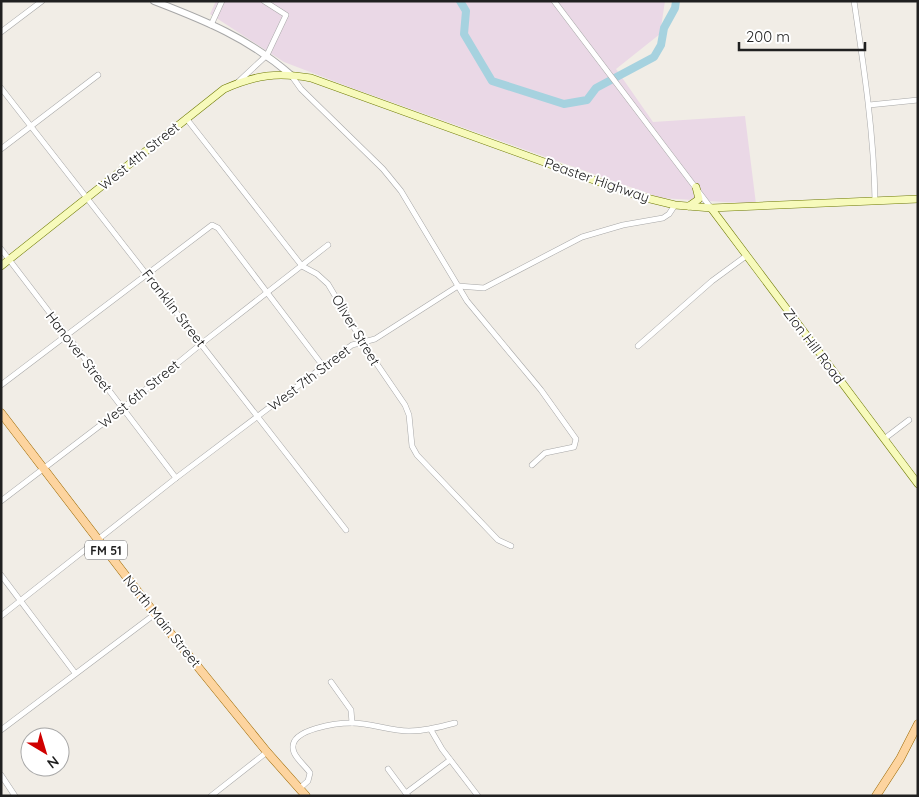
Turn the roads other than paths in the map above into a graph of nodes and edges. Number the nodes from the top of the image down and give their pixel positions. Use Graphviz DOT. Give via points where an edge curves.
graph roads {
  1 [pos="42,1"];
  2 [pos="154,1"];
  3 [pos="222,1"];
  4 [pos="264,1"];
  5 [pos="554,1"];
  6 [pos="854,1"];
  7 [pos="211,25"];
  8 [pos="1,32"];
  9 [pos="268,55"];
  10 [pos="98,75"];
  11 [pos="291,75"];
  12 [pos="238,83"];
  13 [pos="1,88"];
  14 [pos="918,100"];
  15 [pos="869,105"];
  16 [pos="186,118"];
  17 [pos="31,126"];
  18 [pos="1,149"];
  19 [pos="696,187"];
  20 [pos="87,198"];
  21 [pos="918,199"];
  22 [pos="875,202"];
  23 [pos="675,205"];
  24 [pos="688,206"];
  25 [pos="730,207"];
  26 [pos="711,208"];
  27 [pos="721,222"];
  28 [pos="328,245"];
  29 [pos="1,249"];
  30 [pos="746,256"];
  31 [pos="10,260"];
  32 [pos="1,266"];
  33 [pos="302,266"];
  34 [pos="147,273"];
  35 [pos="458,286"];
  36 [pos="267,293"];
  37 [pos="66,336"];
  38 [pos="363,342"];
  39 [pos="201,344"];
  40 [pos="638,346"];
  41 [pos="323,366"];
  42 [pos="1,385"];
  43 [pos="123,408"];
  44 [pos="1,413"];
  45 [pos="257,418"];
  46 [pos="909,420"];
  47 [pos="884,439"];
  48 [pos="532,466"];
  49 [pos="44,470"];
  50 [pos="176,478"];
  51 [pos="918,484"];
  52 [pos="1,501"];
  53 [pos="346,530"];
  54 [pos="98,540"];
  55 [pos="511,546"];
  56 [pos="1,575"];
  57 [pos="21,600"];
  58 [pos="155,614"];
  59 [pos="1,616"];
  60 [pos="75,673"];
  61 [pos="331,682"];
  62 [pos="352,723"];
  63 [pos="455,723"];
  64 [pos="918,724"];
  65 [pos="1,730"];
  66 [pos="431,730"];
  67 [pos="267,752"];
  68 [pos="450,760"];
  69 [pos="388,769"];
  70 [pos="1,775"];
  71 [pos="300,788"];
  72 [pos="407,794"];
  73 [pos="16,796"];
  74 [pos="211,796"];
  75 [pos="306,796"];
  76 [pos="478,796"];
  77 [pos="876,796"];
  1 -- 8 [label="street"];
  2 -- 7 [label="street"];
  3 -- 7 [label="street"];
  4 -- 9 [label="street" via="286,15"];
  5 -- 19 [label="street"];
  6 -- 15 [label="street"];
  7 -- 9 [label="street" via="243,39"];
  9 -- 11 [label="street"];
  9 -- 12 [label="street"];
  10 -- 17 [label="street"];
  11 -- 12 [label="main road, West 4th Street" via="257,76"];
  11 -- 23 [label="main road, Peaster Highway" via="311,78 638,196"];
  11 -- 35 [label="street" via="401,191"];
  12 -- 16 [label="main road, West 4th Street" via="224,89"];
  13 -- 17 [label="street, Franklin Street"];
  14 -- 15 [label="street"];
  15 -- 22 [label="street"];
  16 -- 20 [label="main road, West 4th Street"];
  16 -- 33 [label="street, Oliver Street"];
  17 -- 18 [label="street"];
  17 -- 20 [label="street, Franklin Street"];
  19 -- 24 [label="main road" via="699,199"];
  19 -- 26 [label="street"];
  20 -- 31 [label="main road, West 4th Street"];
  20 -- 34 [label="street, Franklin Street"];
  21 -- 22 [label="main road, Peaster Highway"];
  22 -- 25 [label="main road, Peaster Highway"];
  23 -- 24 [label="main road, Peaster Highway"];
  23 -- 35 [label="street" via="663,218 622,225 582,237 484,288"];
  24 -- 26 [label="main road, Peaster Highway"];
  25 -- 26 [label="main road, Peaster Highway"];
  25 -- 27 [label="main road" via="722,212"];
  26 -- 27 [label="main road, Zion Hill Road"];
  27 -- 30 [label="main road, Zion Hill Road"];
  28 -- 33 [label="street, West 6th Street"];
  29 -- 31 [label="street, Hanover Street"];
  30 -- 40 [label="street" via="712,281"];
  30 -- 47 [label="main road, Zion Hill Road"];
  31 -- 32 [label="main road, West 4th Street"];
  31 -- 37 [label="street, Hanover Street"];
  33 -- 36 [label="street, West 6th Street"];
  33 -- 38 [label="street, Oliver Street" via="328,284"];
  34 -- 36 [label="street" via="212,225 218,228"];
  34 -- 37 [label="street"];
  34 -- 39 [label="street, Franklin Street"];
  35 -- 38 [label="street, West 7th Street" via="375,338"];
  35 -- 48 [label="street" via="576,439 574,447 545,452"];
  36 -- 39 [label="street, West 6th Street"];
  36 -- 41 [label="street"];
  37 -- 42 [label="street"];
  37 -- 43 [label="street, Hanover Street"];
  38 -- 41 [label="street, West 7th Street" via="352,345"];
  38 -- 55 [label="street, Oliver Street" via="405,404 412,446 417,455 498,540"];
  39 -- 43 [label="street, West 6th Street"];
  39 -- 45 [label="street, Franklin Street"];
  41 -- 45 [label="street, West 7th Street"];
  43 -- 49 [label="street, West 6th Street"];
  43 -- 50 [label="street, Hanover Street"];
  44 -- 49 [label="main road, North Main Street / FM 51"];
  45 -- 50 [label="street, West 7th Street"];
  45 -- 53 [label="street, Franklin Street"];
  46 -- 47 [label="street"];
  47 -- 51 [label="main road, Zion Hill Road"];
  49 -- 52 [label="street, West 6th Street"];
  49 -- 54 [label="main road, North Main Street / FM 51"];
  50 -- 54 [label="street, West 7th Street"];
  54 -- 57 [label="street, West 7th Street"];
  54 -- 58 [label="main road, North Main Street / FM 51"];
  56 -- 57 [label="street"];
  57 -- 59 [label="street, West 7th Street"];
  57 -- 60 [label="street"];
  58 -- 60 [label="street"];
  58 -- 67 [label="main road, North Main Street / FM 51"];
  60 -- 65 [label="street"];
  61 -- 62 [label="street" via="351,710"];
  62 -- 66 [label="street" via="396,730"];
  62 -- 71 [label="street" via="316,729 294,741 293,752 310,773 308,781"];
  63 -- 66 [label="street"];
  64 -- 77 [label="main road"];
  66 -- 68 [label="street"];
  67 -- 71 [label="main road, FM 51"];
  67 -- 74 [label="street"];
  68 -- 72 [label="street"];
  68 -- 76 [label="street"];
  69 -- 72 [label="street"];
  70 -- 73 [label="street"];
  71 -- 75 [label="main road, FM 51"];
}
